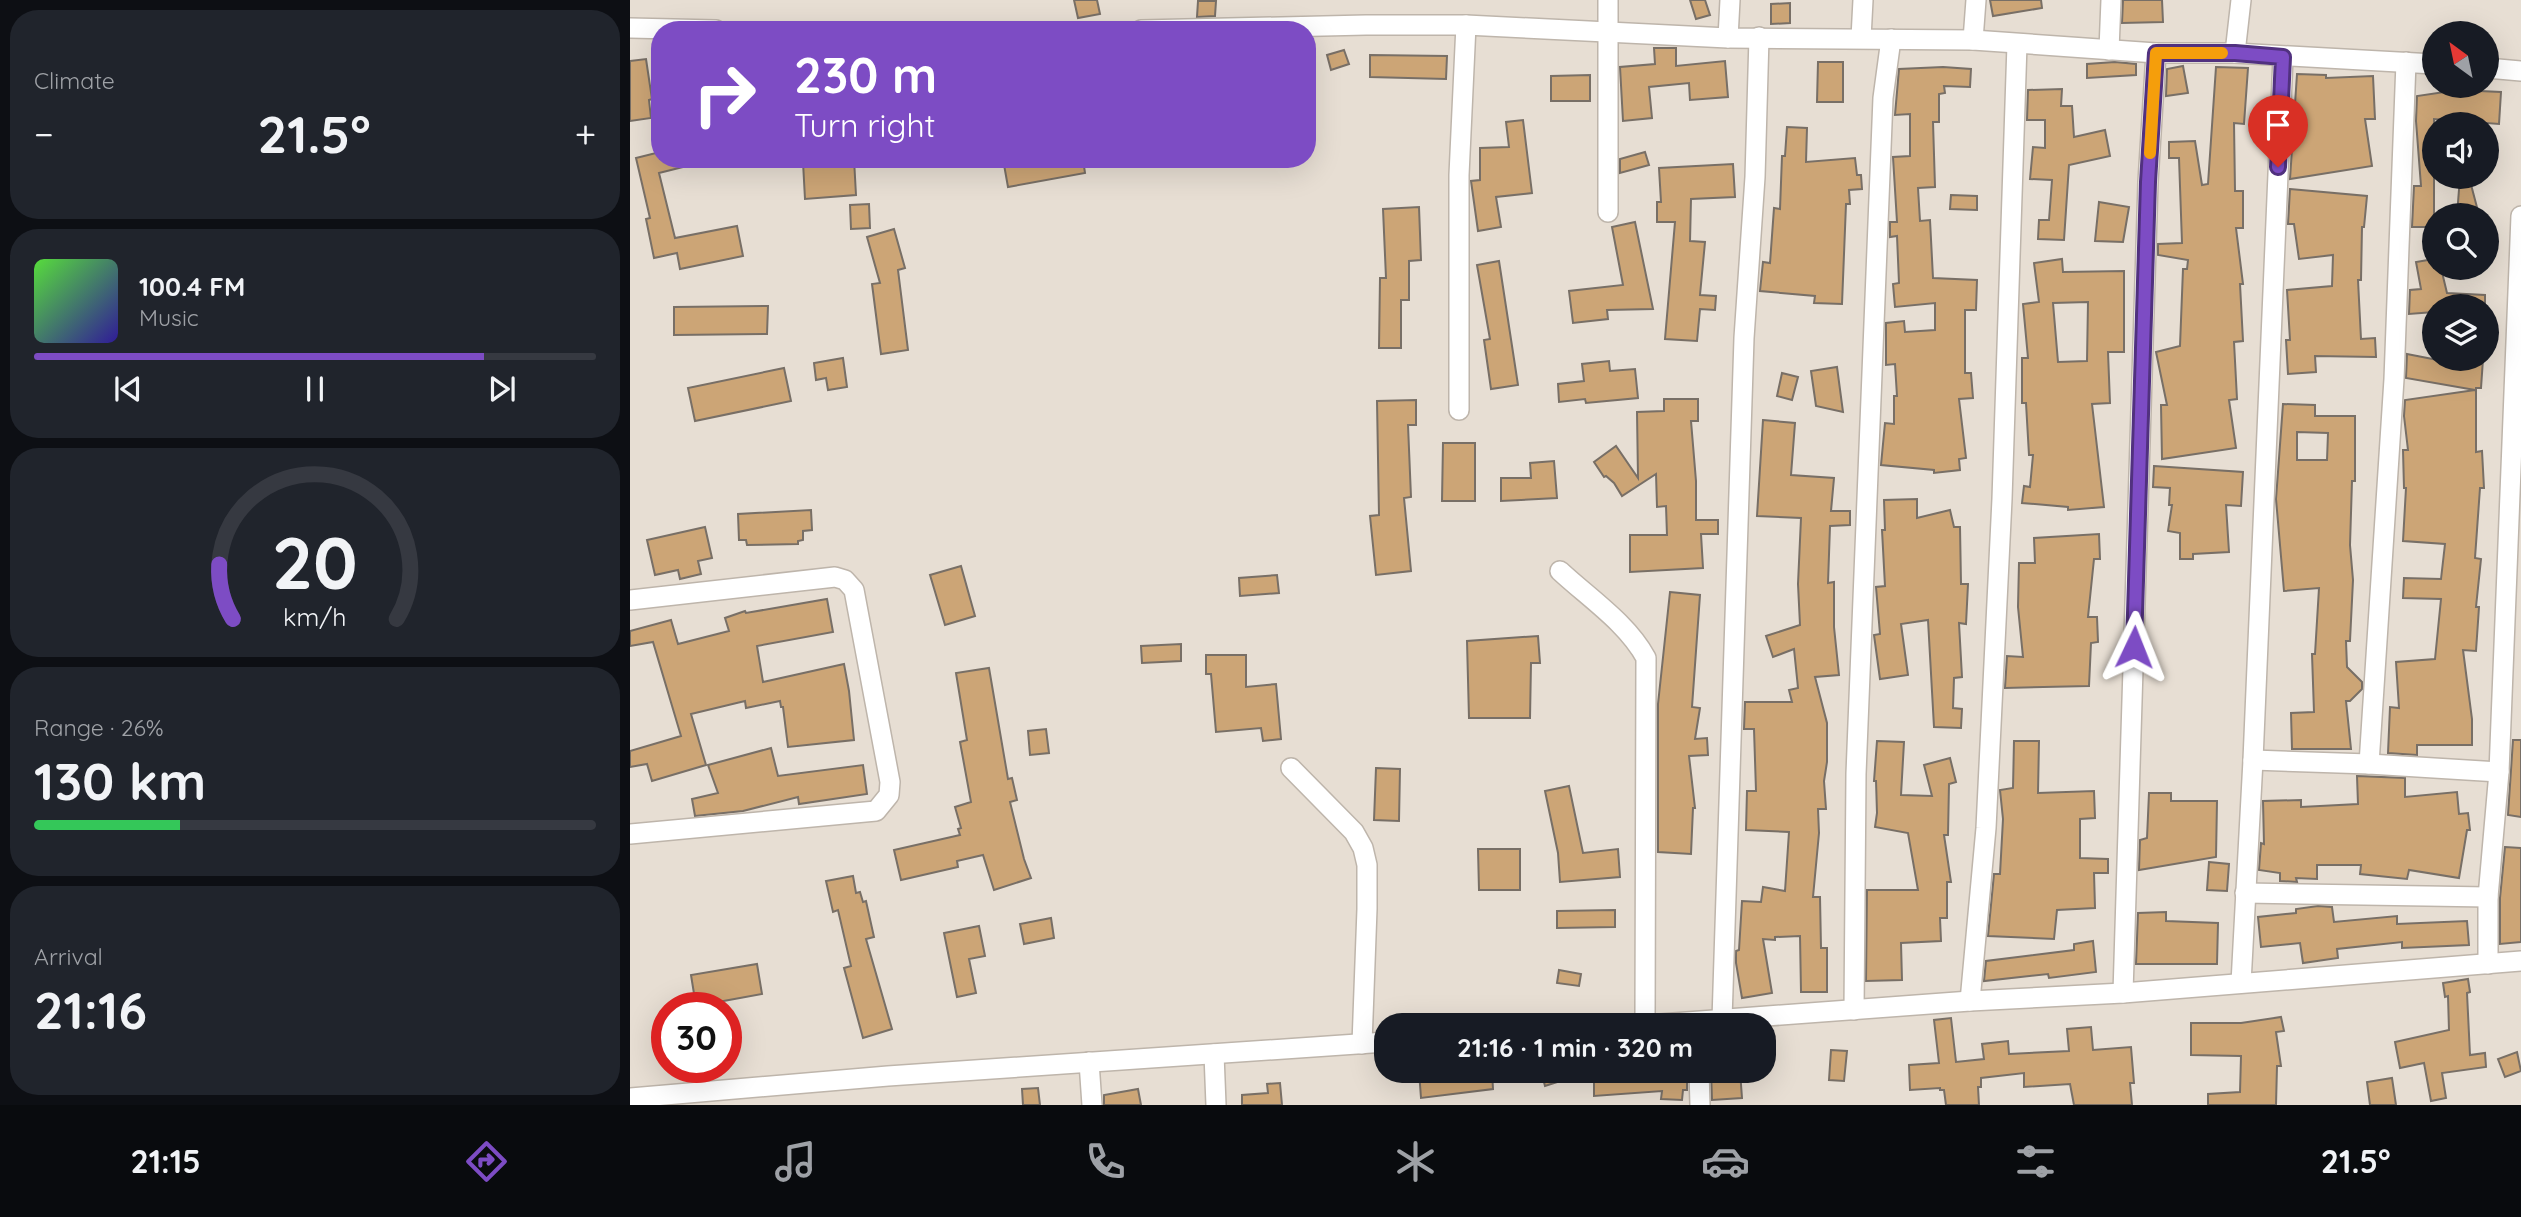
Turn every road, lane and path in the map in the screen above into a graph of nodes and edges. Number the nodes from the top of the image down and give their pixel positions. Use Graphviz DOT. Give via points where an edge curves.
graph roads {
  1 [pos="1608,0"];
  2 [pos="1730,0"];
  3 [pos="1863,0"];
  4 [pos="1976,0"];
  5 [pos="2111,0"];
  6 [pos="2241,0"];
  7 [pos="1466,25"];
  8 [pos="1316,26"];
  9 [pos="630,28"];
  10 [pos="651,28"];
  11 [pos="1606,32"];
  12 [pos="1759,37"];
  13 [pos="1728,38"];
  14 [pos="1861,38"];
  15 [pos="1891,39"];
  16 [pos="1973,40"];
  17 [pos="2017,44"];
  18 [pos="2109,50"];
  19 [pos="2156,53"];
  20 [pos="2235,53"];
  21 [pos="2283,57"];
  22 [pos="2406,62"];
  23 [pos="2422,63"];
  24 [pos="2499,69"];
  25 [pos="2521,71"];
  26 [pos="1608,212"];
  27 [pos="2521,216"];
  28 [pos="1459,410"];
  29 [pos="1560,571"];
  30 [pos="630,600"];
  31 [pos="2253,761"];
  32 [pos="2369,764"];
  33 [pos="1292,768"];
  34 [pos="2499,772"];
  35 [pos="630,834"];
  36 [pos="2245,893"];
  37 [pos="2488,897"];
  38 [pos="2521,961"];
  39 [pos="2488,964"];
  40 [pos="2241,983"];
  41 [pos="2123,993"];
  42 [pos="1970,1001"];
  43 [pos="1854,1010"];
  44 [pos="1645,1013"];
  45 [pos="1722,1013"];
  46 [pos="1776,1016"];
  47 [pos="1374,1043"];
  48 [pos="1362,1044"];
  49 [pos="1214,1054"];
  50 [pos="1089,1062"];
  51 [pos="1699,1083"];
  52 [pos="630,1098"];
  53 [pos="1092,1105"];
  54 [pos="1216,1105"];
  55 [pos="1700,1105"];
  1 -- 11 [label="street"];
  2 -- 13 [label="street"];
  3 -- 14 [label="street"];
  4 -- 16 [label="street"];
  5 -- 18 [label="street"];
  6 -- 20 [label="street"];
  7 -- 8 [label="street"];
  7 -- 11 [label="street"];
  7 -- 28 [label="street" via="1459,175"];
  9 -- 10 [label="street"];
  11 -- 13 [label="street"];
  11 -- 26 [label="street"];
  12 -- 13 [label="street"];
  12 -- 14 [label="street"];
  12 -- 45 [label="street" via="1742,393"];
  14 -- 15 [label="street"];
  15 -- 16 [label="street"];
  15 -- 43 [label="street" via="1883,98 1857,760"];
  16 -- 17 [label="street"];
  17 -- 18 [label="street"];
  17 -- 42 [label="street" via="1986,828"];
  18 -- 19 [label="street"];
  19 -- 20 [label="street"];
  19 -- 41 [label="street"];
  20 -- 21 [label="street"];
  21 -- 22 [label="street"];
  21 -- 31 [label="street"];
  22 -- 23 [label="street"];
  22 -- 32 [label="street" via="2394,379"];
  24 -- 25 [label="street"];
  27 -- 34 [label="street"];
  29 -- 44 [label="street" via="1639,644 1647,658"];
  30 -- 35 [label="street" via="835,576 845,580 855,590 890,782 889,795 877,811"];
  31 -- 32 [label="street"];
  31 -- 36 [label="street"];
  32 -- 34 [label="street"];
  33 -- 48 [label="street" via="1354,832 1363,848 1367,909"];
  34 -- 37 [label="street"];
  36 -- 37 [label="street"];
  36 -- 40 [label="street"];
  37 -- 39 [label="street"];
  38 -- 39 [label="street"];
  39 -- 40 [label="street"];
  40 -- 41 [label="street"];
  41 -- 42 [label="street"];
  42 -- 43 [label="street"];
  43 -- 46 [label="street"];
  47 -- 48 [label="street"];
  48 -- 49 [label="street"];
  49 -- 50 [label="street"];
  49 -- 54 [label="street"];
  50 -- 52 [label="street"];
  50 -- 53 [label="street"];
  51 -- 55 [label="street"];
}
